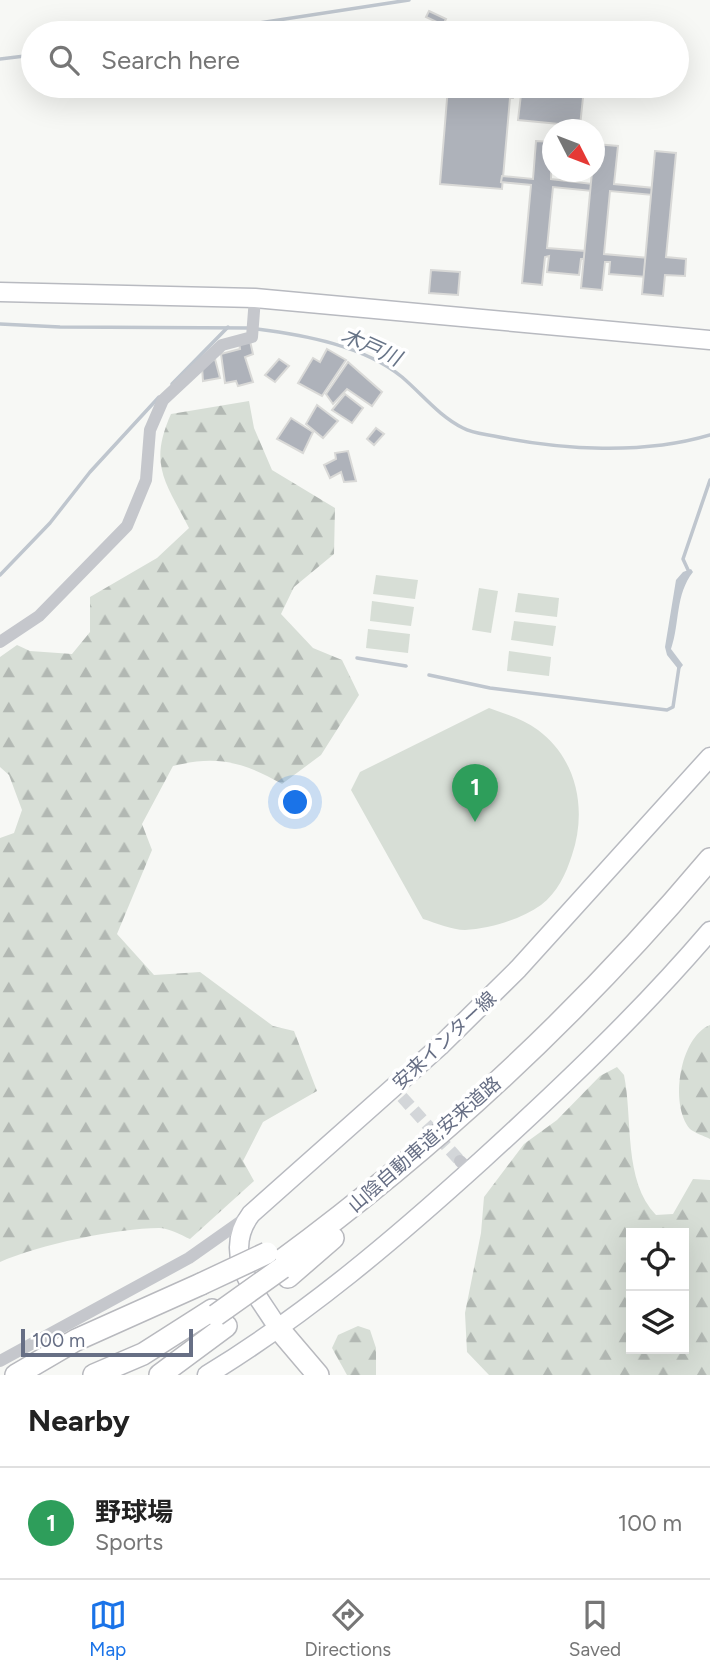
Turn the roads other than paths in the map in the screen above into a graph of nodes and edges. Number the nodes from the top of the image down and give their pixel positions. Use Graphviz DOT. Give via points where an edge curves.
graph roads {
  1 [pos="0,292"];
  2 [pos="255,298"];
  3 [pos="710,340"];
  4 [pos="0,642"];
  5 [pos="710,757"];
  6 [pos="710,859"];
  7 [pos="710,869"];
  8 [pos="710,932"];
  9 [pos="413,1161"];
  10 [pos="251,1214"];
  11 [pos="279,1265"];
  12 [pos="218,1317"];
  13 [pos="278,1328"];
  14 [pos="0,1361"];
  15 [pos="125,1371"];
  16 [pos="16,1375"];
  17 [pos="75,1375"];
  18 [pos="94,1375"];
  19 [pos="160,1375"];
  20 [pos="208,1375"];
  21 [pos="303,1375"];
  22 [pos="318,1375"];
  1 -- 2 [label="main road"];
  2 -- 3 [label="main road"];
  2 -- 4 [label="street" via="252,337 217,348 163,400 150,430 146,480 127,526 39,617"];
  5 -- 10 [label="main road, 安来インター線" via="518,969 397,1092"];
  6 -- 9 [label="highway, 山陰自動車道;安来道路" via="550,1032"];
  7 -- 9 [label="highway, 山陰自動車道;安来道路" via="568,1023"];
  8 -- 13 [label="main road" via="613,1035 332,1288"];
  9 -- 11 [label="highway"];
  9 -- 11 [label="highway" via="315,1225"];
  10 -- 13 [label="main road, 安来インター線" via="240,1231 238,1255"];
  10 -- 14 [label="street" via="189,1258"];
  11 -- 12 [label="highway"];
  11 -- 16 [label="highway, bridge" via="201,1284 76,1340"];
  12 -- 15 [label="highway"];
  12 -- 19 [label="highway"];
  13 -- 20 [label="main road"];
  13 -- 21 [label="highway" via="289,1357"];
  13 -- 22 [label="highway"];
  15 -- 17 [label="highway"];
  15 -- 18 [label="highway"];
}
